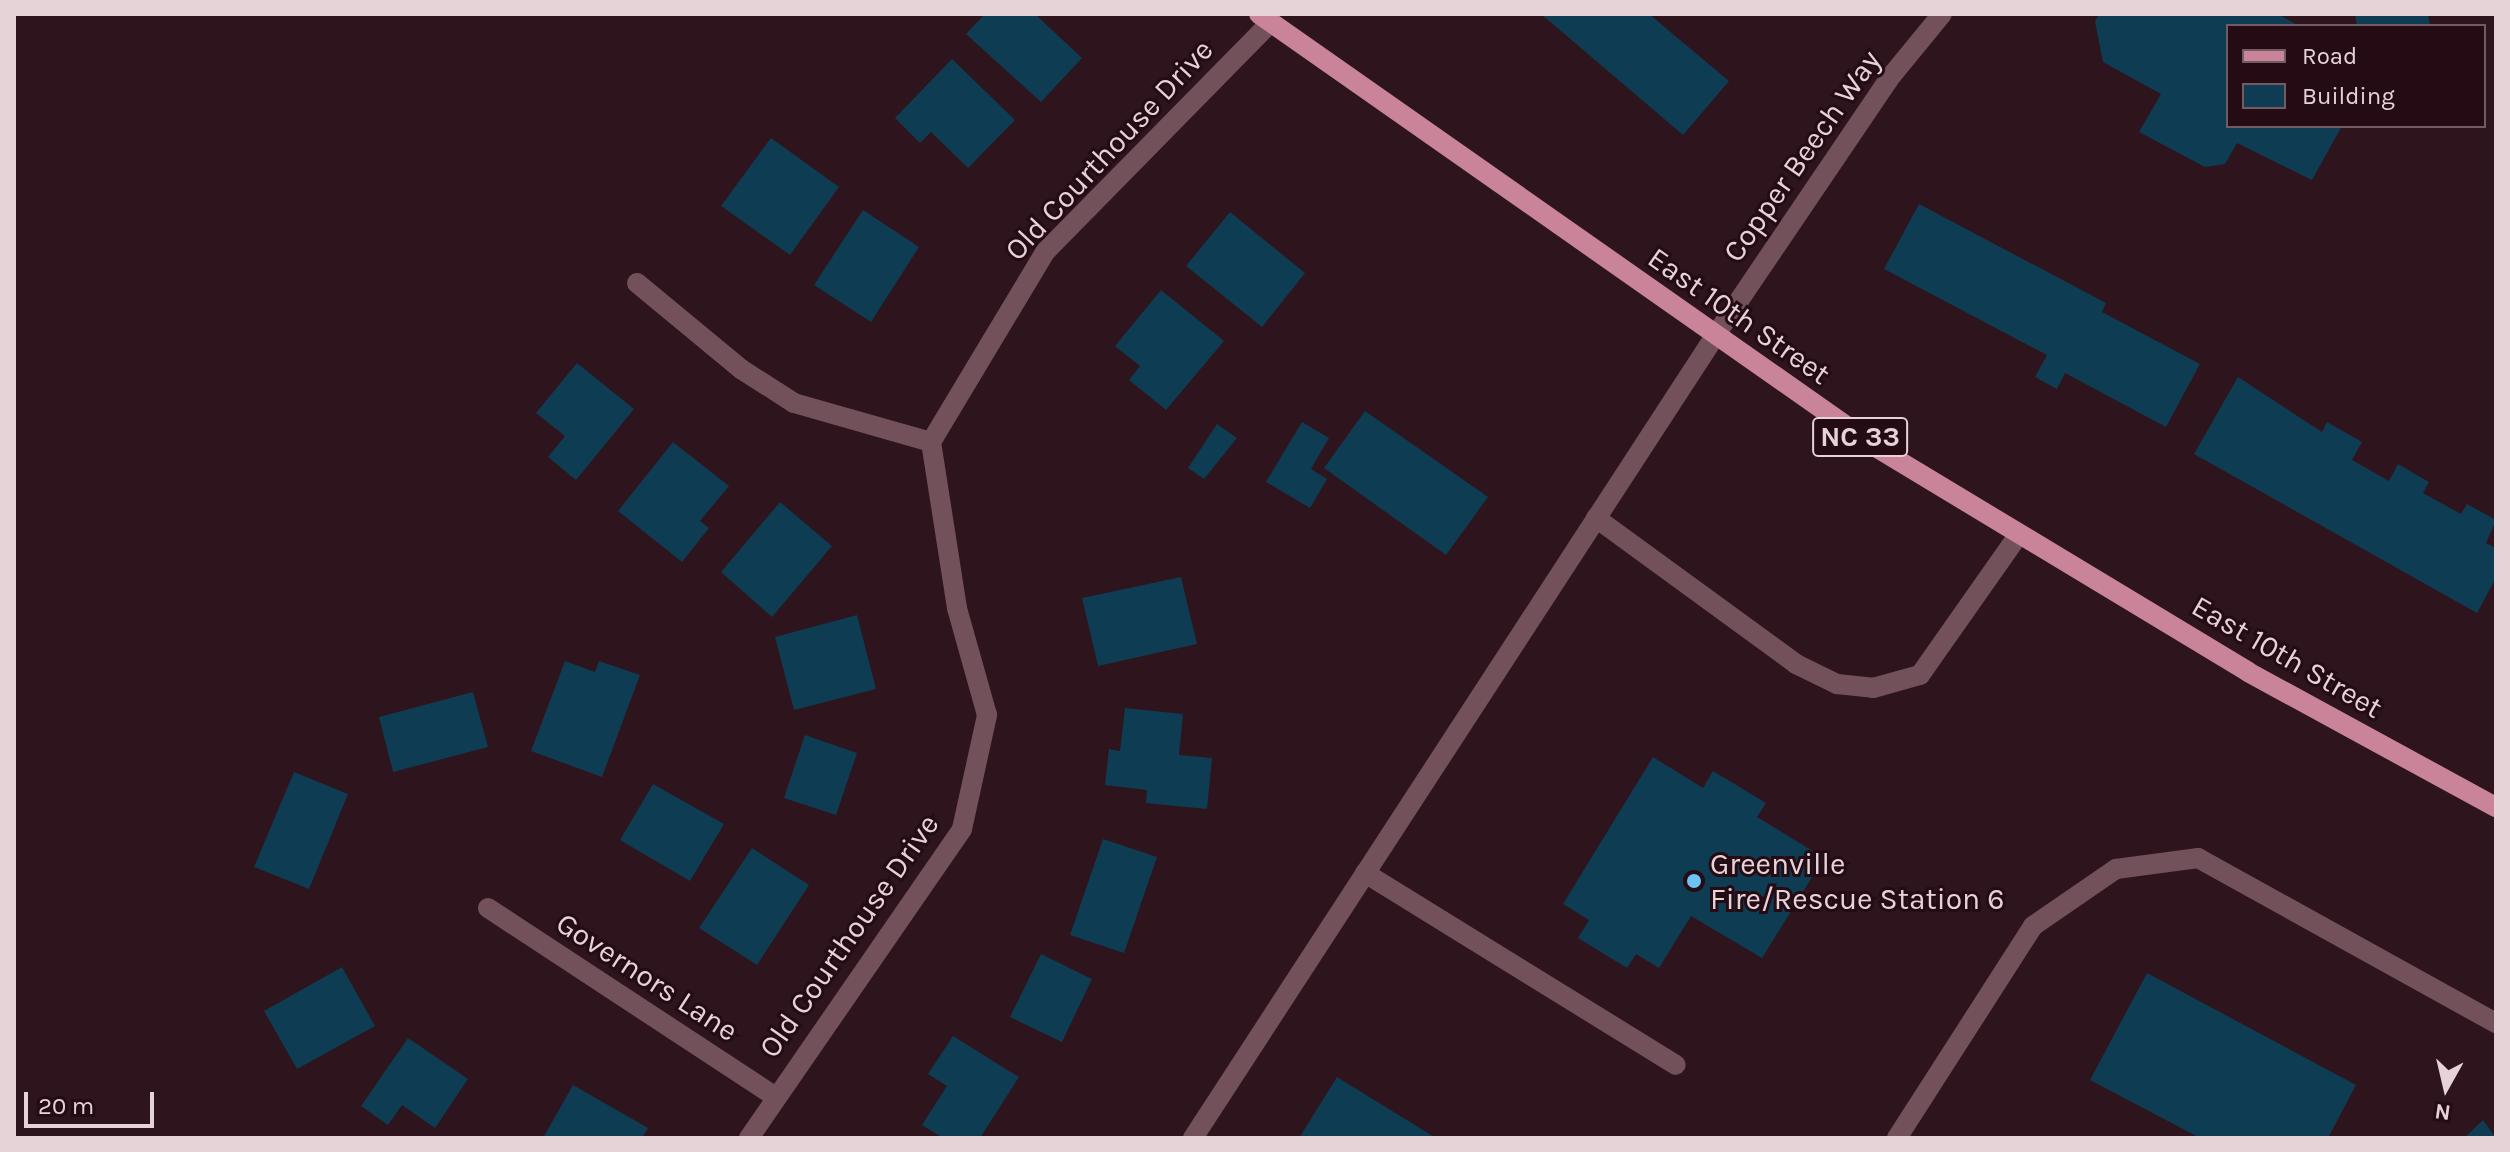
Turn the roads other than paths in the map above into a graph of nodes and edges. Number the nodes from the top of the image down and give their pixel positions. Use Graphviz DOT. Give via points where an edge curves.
graph roads {
  1 [pos="1942,14"];
  2 [pos="1263,20"];
  3 [pos="637,283"];
  4 [pos="1715,336"];
  5 [pos="931,442"];
  6 [pos="1596,518"];
  7 [pos="2019,534"];
  8 [pos="2496,807"];
  9 [pos="1365,873"];
  10 [pos="488,908"];
  11 [pos="2496,1023"];
  12 [pos="1676,1065"];
  13 [pos="774,1096"];
  14 [pos="749,1138"];
  15 [pos="1193,1138"];
  16 [pos="1897,1138"];
  1 -- 4 [label="street, Copper Beech Way" via="1888,80"];
  2 -- 4 [label="main road, East 10th Street / NC 33"];
  2 -- 5 [label="street, Old Courthouse Drive" via="1045,252"];
  3 -- 5 [label="street" via="741,369 794,403"];
  4 -- 6 [label="street, Copper Beech Way"];
  4 -- 7 [label="main road, East 10th Street / NC 33" via="1879,449"];
  5 -- 13 [label="street, Old Courthouse Drive" via="957,608 987,715 962,829"];
  6 -- 7 [label="street" via="1796,664 1837,684 1873,688 1920,675"];
  6 -- 9 [label="street, Copper Beech Way"];
  7 -- 8 [label="main road, East 10th Street / NC 33" via="2248,672"];
  9 -- 12 [label="street"];
  9 -- 15 [label="street, Copper Beech Way"];
  10 -- 13 [label="street, Governors Lane"];
  11 -- 16 [label="street" via="2198,858 2116,869 2033,926"];
  13 -- 14 [label="street, Old Courthouse Drive"];
}
